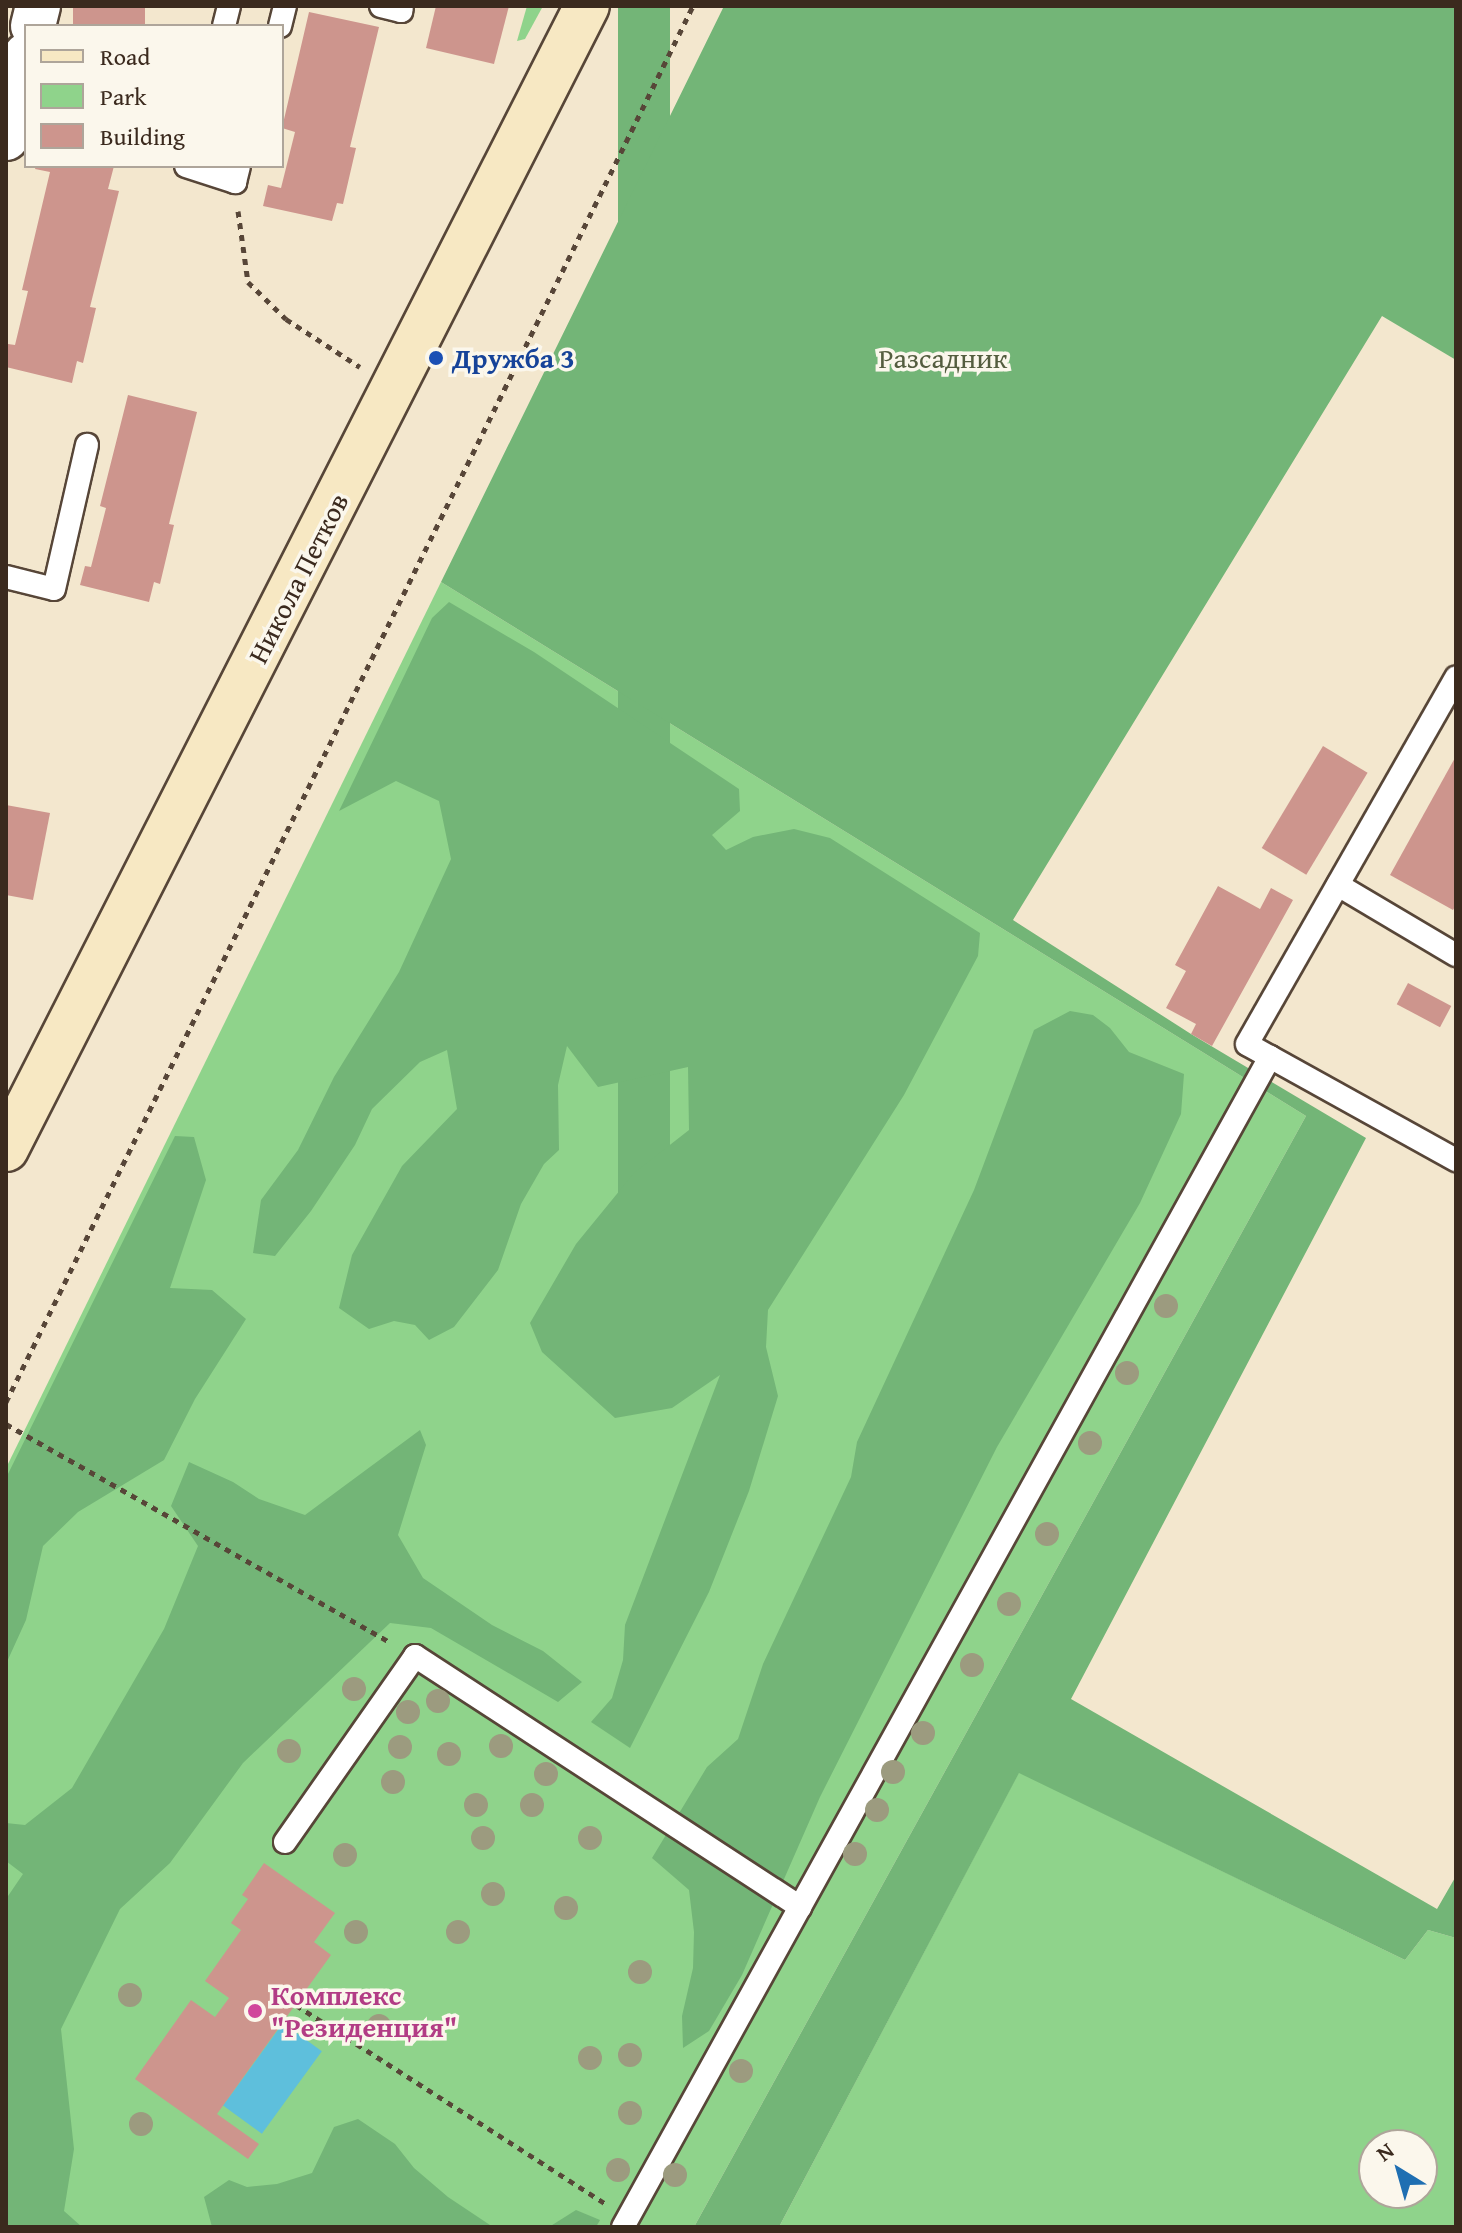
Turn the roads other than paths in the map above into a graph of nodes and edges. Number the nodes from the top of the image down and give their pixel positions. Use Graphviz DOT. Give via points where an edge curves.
graph roads {
  1 [pos="381,6"];
  2 [pos="402,6"];
  3 [pos="587,6"];
  4 [pos="24,63"];
  5 [pos="6,138"];
  6 [pos="199,168"];
  7 [pos="237,174"];
  8 [pos="87,445"];
  9 [pos="6,577"];
  10 [pos="1456,677"];
  11 [pos="1338,885"];
  12 [pos="1456,955"];
  13 [pos="1270,1057"];
  14 [pos="6,1149"];
  15 [pos="1456,1160"];
  16 [pos="285,1842"];
  17 [pos="800,1907"];
  18 [pos="626,2222"];
  1 -- 2 [label="lane" via="401,11"];
  3 -- 14 [label="street, Никола Петков"];
  4 -- 5 [label="street"];
  6 -- 7 [label="lane"];
  8 -- 9 [label="lane" via="54,589"];
  10 -- 11 [label="lane"];
  11 -- 12 [label="lane"];
  11 -- 13 [label="lane" via="1247,1044"];
  13 -- 15 [label="lane"];
  13 -- 17 [label="lane"];
  16 -- 17 [label="lane" via="415,1656"];
  17 -- 18 [label="lane"];
}
